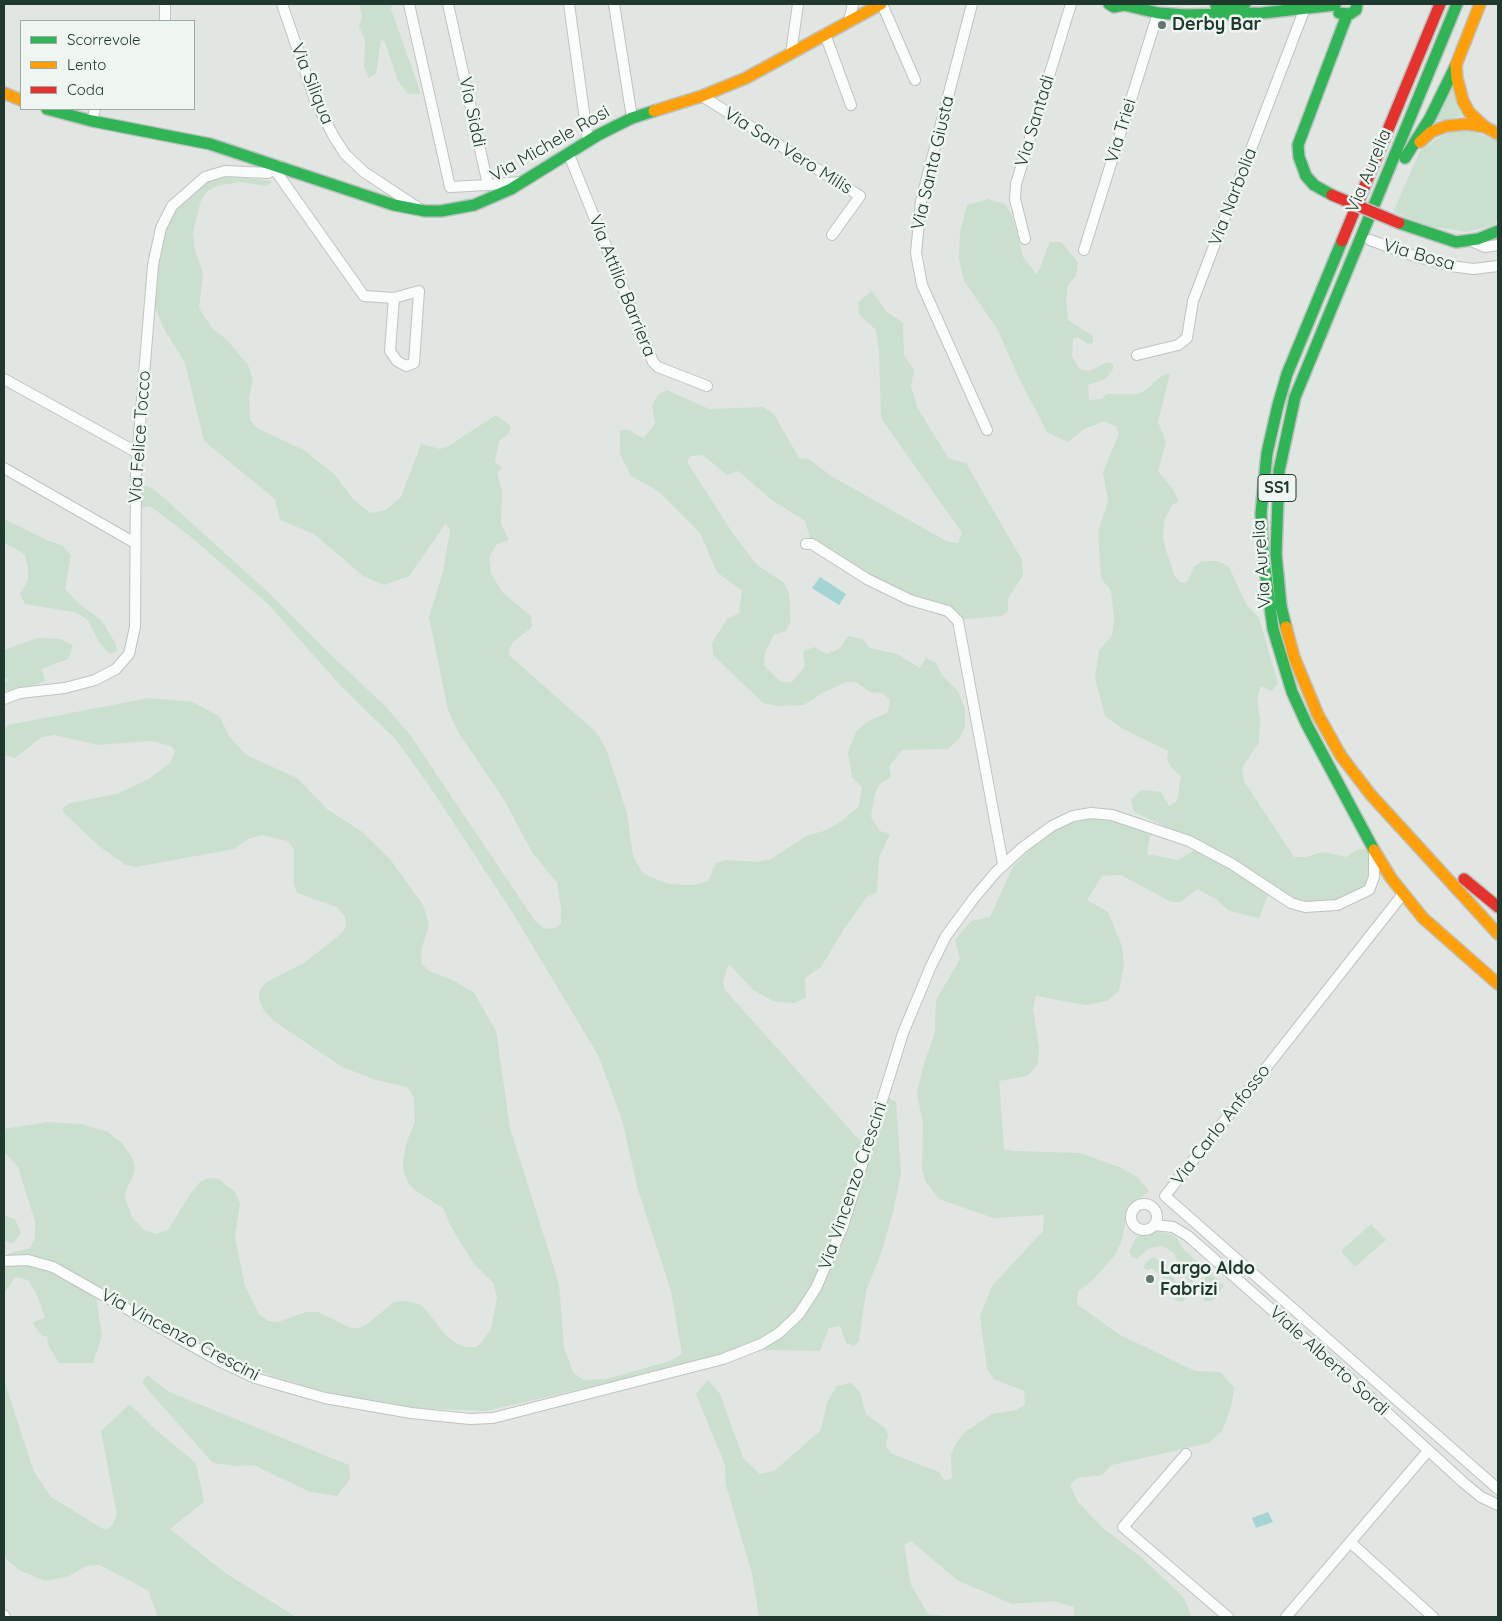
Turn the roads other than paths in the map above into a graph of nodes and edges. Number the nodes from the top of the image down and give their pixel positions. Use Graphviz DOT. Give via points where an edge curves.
graph roads {
  1 [pos="165,4"];
  2 [pos="282,4"];
  3 [pos="409,4"];
  4 [pos="448,4"];
  5 [pos="569,4"];
  6 [pos="614,4"];
  7 [pos="798,4"];
  8 [pos="853,4"];
  9 [pos="881,4"];
  10 [pos="972,4"];
  11 [pos="1071,4"];
  12 [pos="1109,4"];
  13 [pos="1124,4"];
  14 [pos="1246,4"];
  15 [pos="1335,4"];
  16 [pos="1357,4"];
  17 [pos="1440,4"];
  18 [pos="1457,4"];
  19 [pos="1470,4"];
  20 [pos="1480,4"];
  21 [pos="1160,8"];
  22 [pos="1305,8"];
  23 [pos="1347,15"];
  24 [pos="165,20"];
  25 [pos="849,21"];
  26 [pos="825,34"];
  27 [pos="791,53"];
  28 [pos="1456,65"];
  29 [pos="915,80"];
  30 [pos="4,93"];
  31 [pos="702,96"];
  32 [pos="20,100"];
  33 [pos="851,105"];
  34 [pos="51,110"];
  35 [pos="96,110"];
  36 [pos="632,118"];
  37 [pos="92,121"];
  38 [pos="1485,127"];
  39 [pos="1498,134"];
  40 [pos="588,141"];
  41 [pos="569,155"];
  42 [pos="1406,158"];
  43 [pos="277,168"];
  44 [pos="525,182"];
  45 [pos="488,185"];
  46 [pos="425,211"];
  47 [pos="1498,231"];
  48 [pos="832,235"];
  49 [pos="1025,240"];
  50 [pos="1370,240"];
  51 [pos="1470,241"];
  52 [pos="1498,245"];
  53 [pos="1084,250"];
  54 [pos="1498,266"];
  55 [pos="394,298"];
  56 [pos="1137,355"];
  57 [pos="4,379"];
  58 [pos="708,386"];
  59 [pos="988,430"];
  60 [pos="138,453"];
  61 [pos="4,468"];
  62 [pos="135,543"];
  63 [pos="806,544"];
  64 [pos="1292,592"];
  65 [pos="1307,657"];
  66 [pos="4,699"];
  67 [pos="1346,740"];
  68 [pos="1325,756"];
  69 [pos="1359,760"];
  70 [pos="1374,849"];
  71 [pos="1003,864"];
  72 [pos="1464,880"];
  73 [pos="1403,894"];
  74 [pos="1498,907"];
  75 [pos="1498,918"];
  76 [pos="1498,934"];
  77 [pos="1498,945"];
  78 [pos="1498,984"];
  79 [pos="1164,1196"];
  80 [pos="1153,1207"];
  81 [pos="1154,1225"];
  82 [pos="4,1261"];
  83 [pos="1356,1366"];
  84 [pos="1348,1377"];
  85 [pos="1428,1451"];
  86 [pos="1186,1454"];
  87 [pos="1498,1489"];
  88 [pos="1498,1505"];
  89 [pos="1350,1542"];
  90 [pos="1228,1617"];
  91 [pos="1286,1617"];
  92 [pos="1432,1617"];
  1 -- 24 [label="street"];
  2 -- 46 [label="street, Via Siliqua" via="315,100 334,138 350,159 372,178"];
  3 -- 45 [label="street" via="450,187"];
  4 -- 45 [label="street, Via Siddi"];
  5 -- 40 [label="street"];
  6 -- 36 [label="street"];
  7 -- 27 [label="street"];
  8 -- 25 [label="street"];
  9 -- 25 [label="main road, Via Michele Rosi"];
  9 -- 29 [label="street"];
  10 -- 59 [label="street, Via Santa Giusta" via="921,201 916,253 922,285"];
  11 -- 49 [label="street, Via Santadi" via="1016,184 1016,201"];
  12 -- 13 [label="main road" via="1118,7"];
  13 -- 21 [label="main road"];
  14 -- 21 [label="main road"];
  15 -- 22 [label="main road"];
  15 -- 23 [label="main road" via="1338,12"];
  16 -- 23 [label="main road" via="1354,12"];
  17 -- 68 [label="main road" via="1290,367 1268,454 1261,526 1271,617 1292,692"];
  18 -- 76 [label="main road, Via Aurelia / SS1" via="1295,397 1278,472 1276,554 1281,606 1294,657 1314,708 1336,748 1371,795"];
  19 -- 42 [label="main road, Via Aurelia / SS1"];
  20 -- 28 [label="main road"];
  21 -- 22 [label="main road" via="1212,15"];
  21 -- 53 [label="street, Via Triei"];
  22 -- 56 [label="street, Via Narbolia" via="1193,302 1187,338 1178,346"];
  23 -- 51 [label="main road, bridge" via="1298,145 1300,164 1306,176 1314,185 1332,195 1399,223 1446,240"];
  25 -- 26 [label="main road, Via Michele Rosi"];
  26 -- 27 [label="main road, Via Michele Rosi"];
  26 -- 33 [label="street"];
  27 -- 31 [label="main road, Via Michele Rosi" via="746,78"];
  28 -- 38 [label="main road" via="1465,106"];
  28 -- 42 [label="main road"];
  30 -- 32 [label="main road"];
  31 -- 36 [label="main road, Via Michele Rosi"];
  31 -- 48 [label="street, Via San Vero Milis" via="860,196"];
  34 -- 37 [label="main road, Via Michele Rosi"];
  35 -- 37 [label="street"];
  36 -- 40 [label="main road, Via Michele Rosi"];
  37 -- 43 [label="main road, Via Michele Rosi" via="210,144"];
  38 -- 39 [label="main road"];
  38 -- 42 [label="main road" via="1467,124 1440,128 1427,135"];
  40 -- 41 [label="main road, Via Michele Rosi"];
  41 -- 44 [label="main road, Via Michele Rosi"];
  41 -- 58 [label="street, Via Attilio Barriera" via="653,362 658,367"];
  42 -- 50 [label="main road, Via Aurelia / SS1"];
  43 -- 46 [label="main road, Via Michele Rosi" via="386,203"];
  43 -- 55 [label="street" via="364,296"];
  43 -- 60 [label="street, Via Felice Tocco" via="266,173 229,170 213,173 176,201 166,216 154,258"];
  44 -- 45 [label="street"];
  44 -- 46 [label="main road, Via Michele Rosi" via="474,205"];
  47 -- 51 [label="main road"];
  50 -- 54 [label="street, Via Bosa" via="1451,266 1473,269"];
  50 -- 64 [label="main road, Via Aurelia / SS1" via="1306,403 1294,453 1286,515"];
  51 -- 52 [label="street, Via Bosa" via="1485,246"];
  55 -- 55 [label="street" via="419,292 414,363 406,366 397,361 390,351"];
  57 -- 60 [label="street"];
  60 -- 62 [label="street, Via Felice Tocco"];
  61 -- 62 [label="street"];
  62 -- 66 [label="street, Via Felice Tocco" via="135,635 124,661 85,684 20,693"];
  63 -- 71 [label="street" via="812,544 867,579 910,600 948,611 958,621"];
  65 -- 67 [label="main road"];
  68 -- 70 [label="main road"];
  68 -- 77 [label="main road"];
  69 -- 72 [label="main road"];
  70 -- 71 [label="street, Via Vincenzo Crescini" via="1374,877 1370,889 1344,903 1319,907 1291,903 1232,864 1189,841 1102,813 1067,818 1036,836"];
  70 -- 73 [label="main road"];
  71 -- 82 [label="street, Via Vincenzo Crescini" via="951,928 925,979 903,1033 843,1226 822,1277 808,1302 787,1326 752,1348 693,1368 525,1412 470,1419 427,1415 325,1398 255,1378 219,1361 58,1269 34,1261"];
  72 -- 74 [label="main road"];
  72 -- 75 [label="main road"];
  73 -- 78 [label="main road" via="1434,927"];
  73 -- 79 [label="street, Via Carlo Anfosso"];
  79 -- 80 [label="street"];
  79 -- 83 [label="street, Via Carlo Anfosso"];
  80 -- 81 [label="street" via="1157,1215"];
  80 -- 81 [label="street" via="1137,1205 1131,1216 1134,1225 1140,1229 1146,1230"];
  81 -- 84 [label="street, Viale Alberto Sordi" via="1173,1227 1188,1236"];
  83 -- 84 [label="street"];
  83 -- 87 [label="street, Via Carlo Anfosso"];
  84 -- 85 [label="street, Viale Alberto Sordi"];
  85 -- 88 [label="street, Viale Alberto Sordi" via="1481,1497"];
  85 -- 89 [label="street"];
  86 -- 90 [label="street" via="1123,1527"];
  89 -- 91 [label="street"];
  89 -- 92 [label="street"];
}
